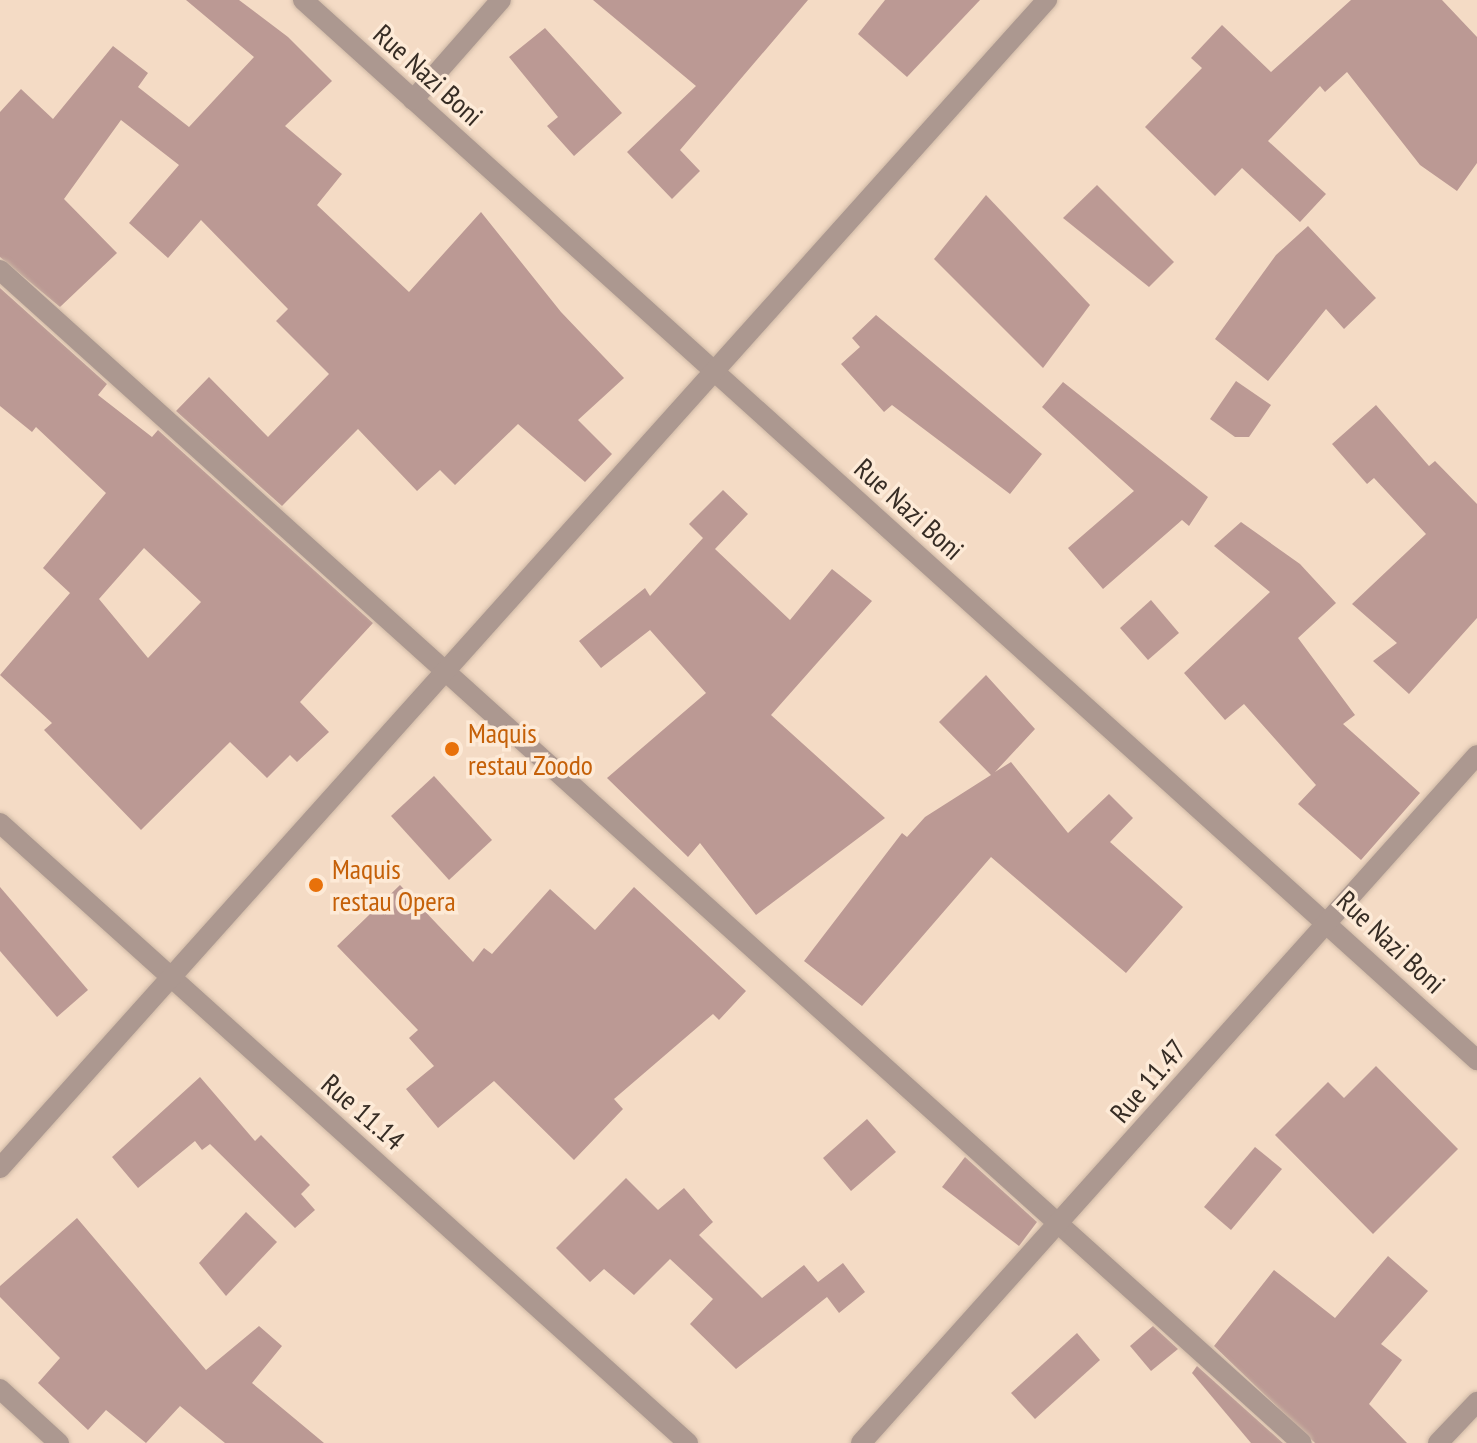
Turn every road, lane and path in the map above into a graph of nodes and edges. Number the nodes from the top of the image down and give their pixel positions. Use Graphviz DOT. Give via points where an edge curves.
graph roads {
  1 [pos="303,0"];
  2 [pos="501,0"];
  3 [pos="1047,0"];
  4 [pos="413,100"];
  5 [pos="0,270"];
  6 [pos="713,373"];
  7 [pos="442,672"];
  8 [pos="1477,755"];
  9 [pos="0,823"];
  10 [pos="1325,920"];
  11 [pos="166,975"];
  12 [pos="1477,1060"];
  13 [pos="0,1168"];
  14 [pos="1059,1226"];
  15 [pos="0,1389"];
  16 [pos="1477,1402"];
  17 [pos="59,1443"];
  18 [pos="688,1443"];
  19 [pos="861,1443"];
  20 [pos="1302,1443"];
  21 [pos="1438,1443"];
  1 -- 4 [label="street, Rue Nazi Boni"];
  2 -- 4 [label="street"];
  3 -- 6 [label="street"];
  4 -- 6 [label="street, Rue Nazi Boni"];
  5 -- 7 [label="street"];
  6 -- 7 [label="street"];
  6 -- 10 [label="street, Rue Nazi Boni"];
  7 -- 11 [label="street"];
  7 -- 14 [label="street"];
  8 -- 10 [label="street, Rue 11.47"];
  9 -- 11 [label="street, Rue 11.14"];
  10 -- 12 [label="street, Rue Nazi Boni"];
  10 -- 14 [label="street, Rue 11.47"];
  11 -- 13 [label="street"];
  11 -- 18 [label="street, Rue 11.14"];
  14 -- 19 [label="street, Rue 11.47"];
  14 -- 20 [label="street"];
  15 -- 17 [label="street"];
  16 -- 21 [label="street"];
}
